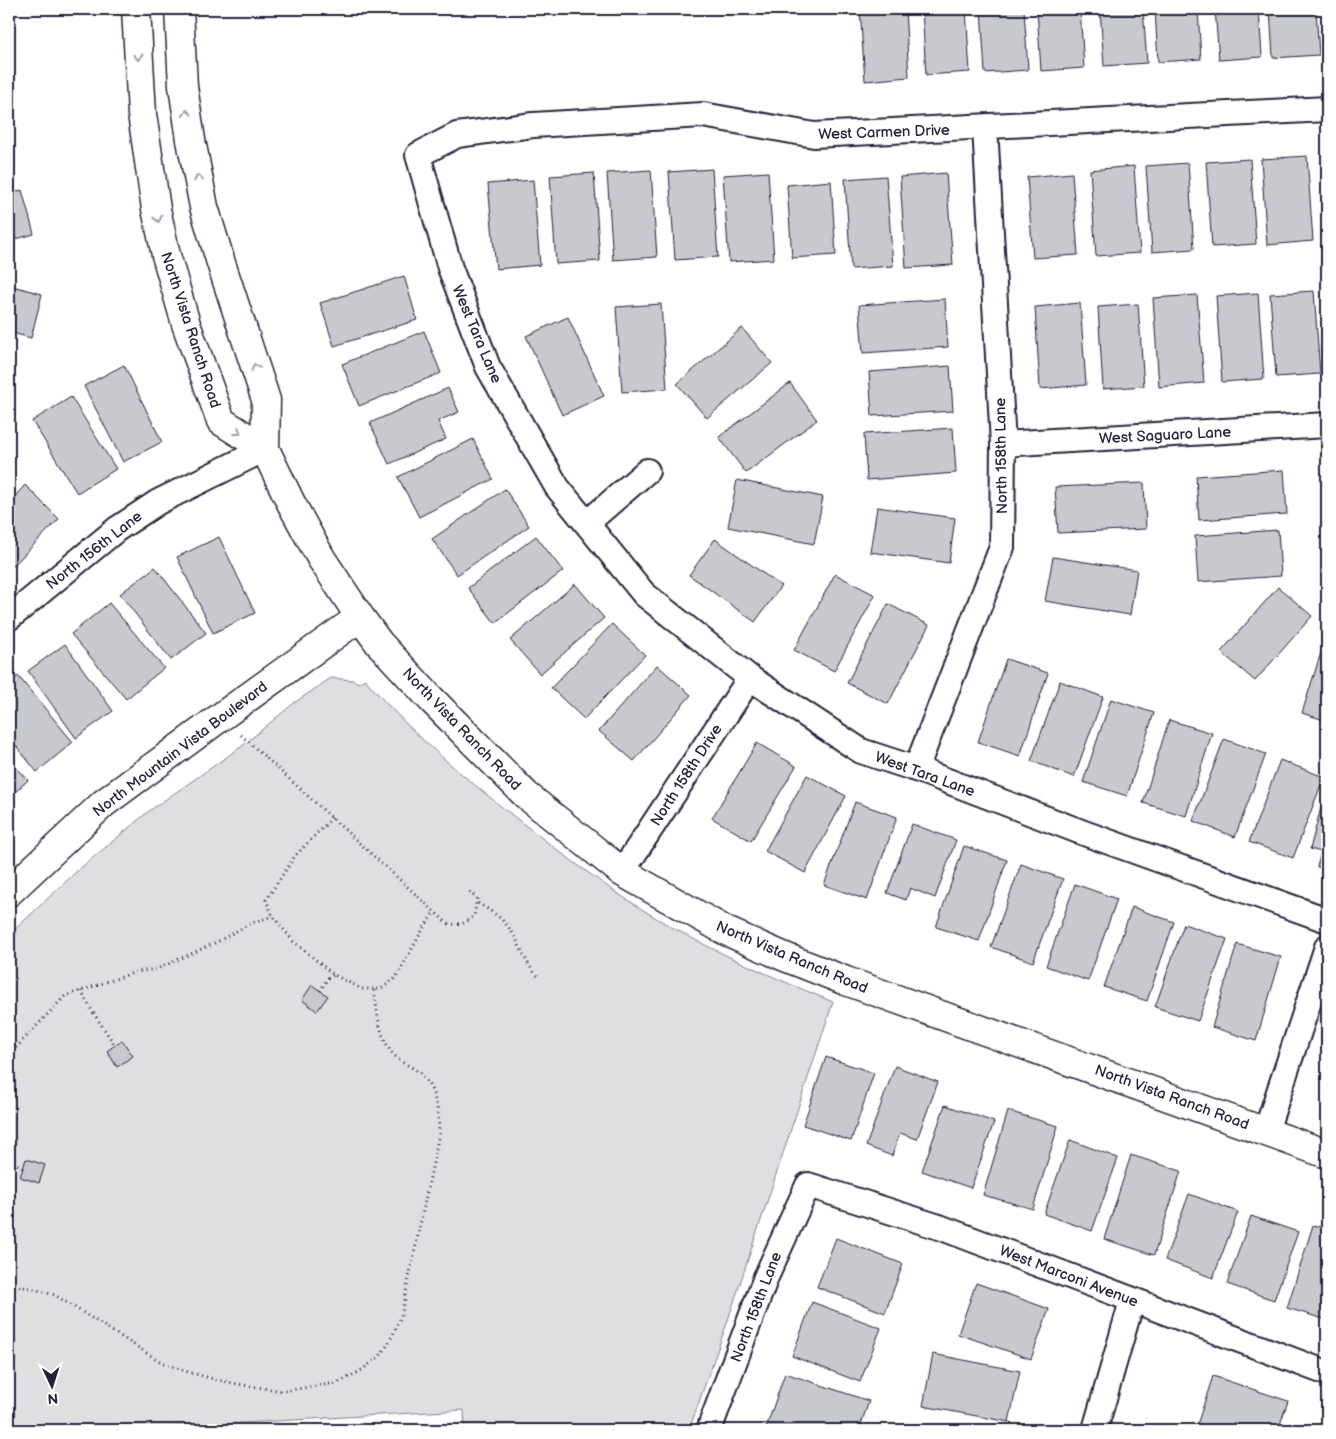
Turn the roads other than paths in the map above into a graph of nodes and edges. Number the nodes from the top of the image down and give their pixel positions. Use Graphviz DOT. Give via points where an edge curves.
graph roads {
  1 [pos="136,9"];
  2 [pos="178,9"];
  3 [pos="1327,109"];
  4 [pos="985,127"];
  5 [pos="418,155"];
  6 [pos="1327,425"];
  7 [pos="1003,444"];
  8 [pos="265,449"];
  9 [pos="647,472"];
  10 [pos="587,523"];
  11 [pos="360,617"];
  12 [pos="9,618"];
  13 [pos="750,678"];
  14 [pos="916,768"];
  15 [pos="622,872"];
  16 [pos="9,892"];
  17 [pos="1327,920"];
  18 [pos="1327,947"];
  19 [pos="1266,1131"];
  20 [pos="1327,1154"];
  21 [pos="808,1185"];
  22 [pos="1132,1300"];
  23 [pos="1327,1373"];
  24 [pos="1096,1426"];
  25 [pos="709,1430"];
  1 -- 8 [label="street, North Vista Ranch Road, one-way" via="142,114 156,209 186,324 221,421"];
  8 -- 2 [label="street, North Vista Ranch Road, one-way" via="266,400 204,207 183,86"];
  3 -- 4 [label="street, West Carmen Drive"];
  4 -- 5 [label="street, West Carmen Drive" via="814,135 702,115 533,125 457,135"];
  4 -- 7 [label="street, North 158th Lane"];
  5 -- 10 [label="street, West Tara Lane" via="450,268 488,367 558,487"];
  6 -- 7 [label="street, West Saguaro Lane"];
  7 -- 14 [label="street, North 158th Lane" via="1002,547"];
  8 -- 11 [label="street, North Vista Ranch Road" via="317,550"];
  8 -- 12 [label="street, North 156th Lane" via="158,502 117,528"];
  9 -- 10 [label="street"];
  10 -- 13 [label="street, West Tara Lane" via="644,594"];
  11 -- 15 [label="street, North Vista Ranch Road" via="431,699 526,795"];
  11 -- 16 [label="street, North Mountain Vista Boulevard" via="104,802"];
  13 -- 14 [label="street, West Tara Lane" via="861,751"];
  13 -- 15 [label="street, North 158th Drive"];
  14 -- 17 [label="street, West Tara Lane"];
  15 -- 19 [label="street, North Vista Ranch Road" via="726,931 785,957"];
  18 -- 19 [label="street"];
  19 -- 20 [label="street, North Vista Ranch Road"];
  21 -- 22 [label="street, West Marconi Avenue" via="942,1228"];
  21 -- 25 [label="street, North 158th Lane" via="766,1277"];
  22 -- 23 [label="street, West Marconi Avenue"];
  22 -- 24 [label="street"];
}
